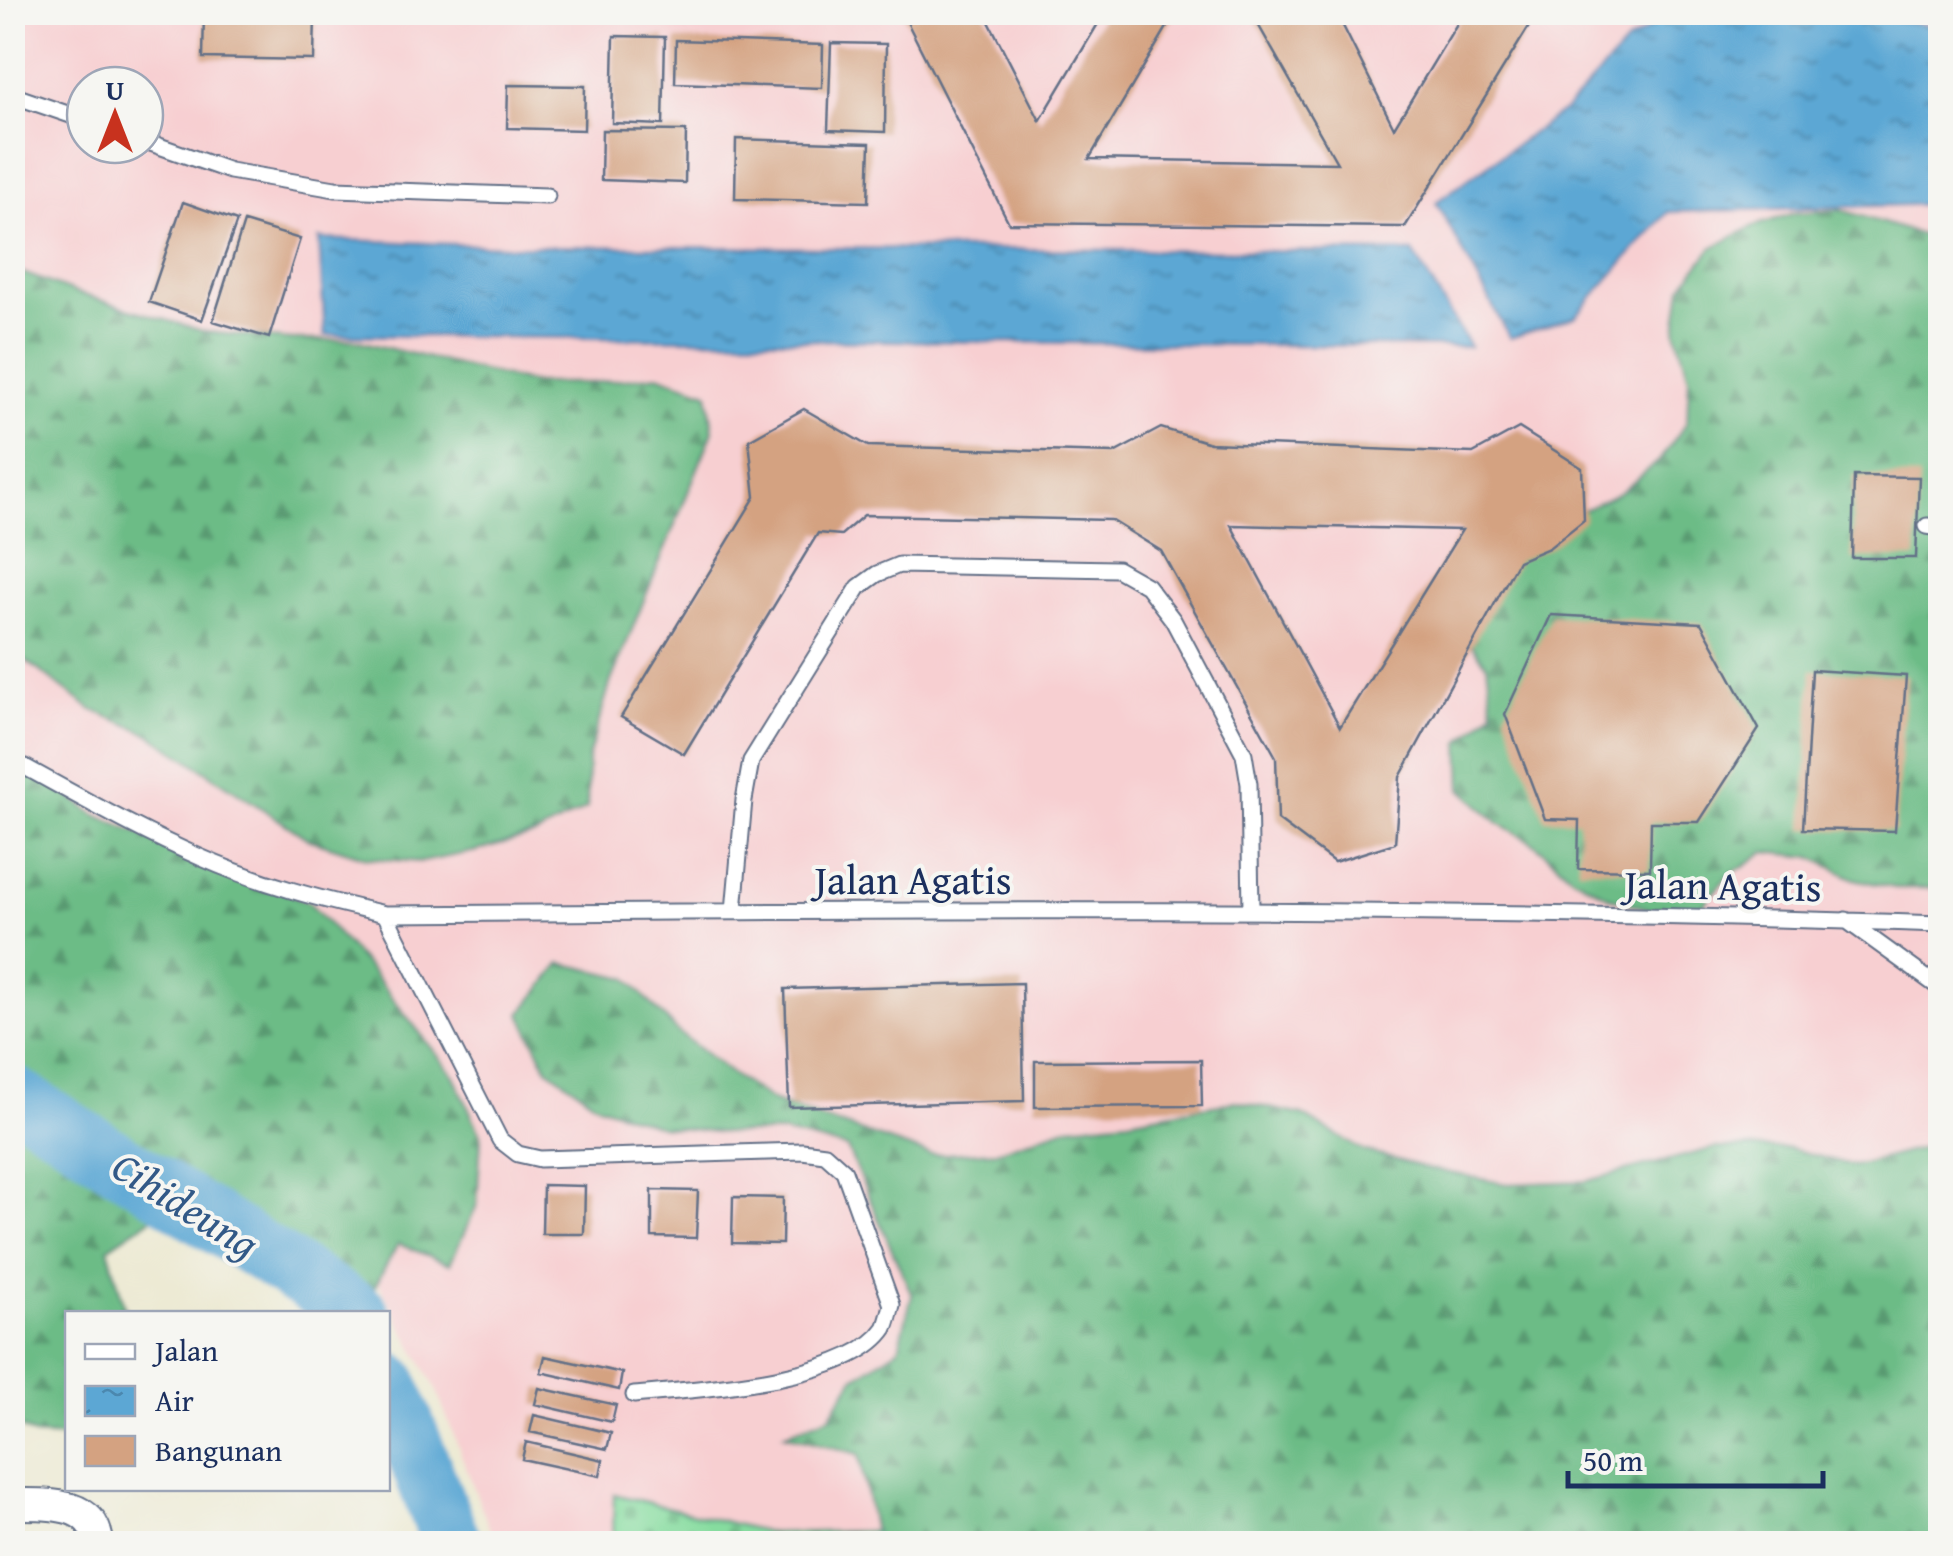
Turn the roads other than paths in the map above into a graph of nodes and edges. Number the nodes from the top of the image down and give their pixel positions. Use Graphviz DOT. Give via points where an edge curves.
graph roads {
  1 [pos="12,96"];
  2 [pos="65,113"];
  3 [pos="165,148"];
  4 [pos="547,196"];
  5 [pos="12,760"];
  6 [pos="734,911"];
  7 [pos="1251,911"];
  8 [pos="385,914"];
  9 [pos="1846,920"];
  10 [pos="1940,924"];
  11 [pos="1940,988"];
  12 [pos="634,1395"];
  13 [pos="12,1504"];
  14 [pos="98,1544"];
  1 -- 2 [label="lane"];
  3 -- 4 [label="lane" via="230,171 334,189"];
  5 -- 8 [label="lane, Jalan Agatis" via="205,860"];
  6 -- 7 [label="lane, Jalan Agatis"];
  6 -- 7 [label="lane" via="750,762 859,587 899,565 1118,569 1147,586 1173,620 1244,754"];
  6 -- 8 [label="lane, Jalan Agatis"];
  7 -- 9 [label="lane, Jalan Agatis"];
  8 -- 12 [label="lane" via="500,1140 518,1154 540,1159 802,1151 825,1154 844,1171 892,1305 885,1328 828,1364 787,1377"];
  9 -- 10 [label="lane, Jalan Agatis"];
  9 -- 11 [label="lane"];
  13 -- 14 [label="street" via="74,1508 97,1530"];
}
